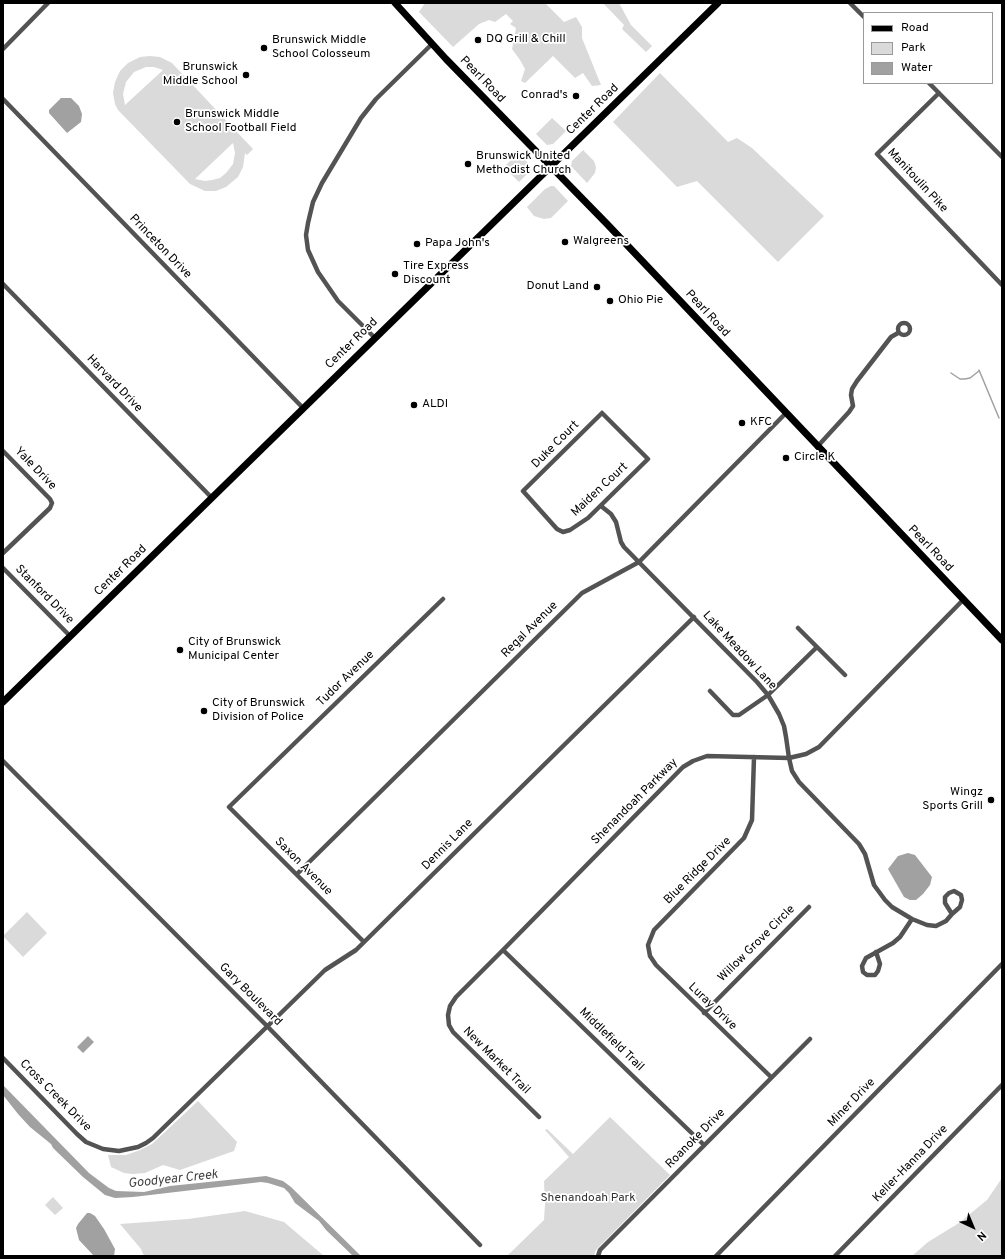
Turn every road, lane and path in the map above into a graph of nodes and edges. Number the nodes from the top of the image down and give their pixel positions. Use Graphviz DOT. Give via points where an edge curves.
graph roads {
  1 [pos="48,3"];
  2 [pos="394,3"];
  3 [pos="718,3"];
  4 [pos="850,3"];
  5 [pos="863,16"];
  6 [pos="432,44"];
  7 [pos="3,49"];
  8 [pos="930,84"];
  9 [pos="939,93"];
  10 [pos="3,99"];
  11 [pos="1002,157"];
  12 [pos="550,167"];
  13 [pos="3,284"];
  14 [pos="1002,285"];
  15 [pos="898,333"];
  16 [pos="375,338"];
  17 [pos="303,408"];
  18 [pos="602,413"];
  19 [pos="786,413"];
  20 [pos="817,447"];
  21 [pos="3,451"];
  22 [pos="212,498"];
  23 [pos="601,506"];
  24 [pos="563,532"];
  25 [pos="3,553"];
  26 [pos="639,562"];
  27 [pos="3,568"];
  28 [pos="444,599"];
  29 [pos="964,600"];
  30 [pos="694,617"];
  31 [pos="798,628"];
  32 [pos="70,636"];
  33 [pos="1002,640"];
  34 [pos="817,647"];
  35 [pos="845,675"];
  36 [pos="710,691"];
  37 [pos="768,695"];
  38 [pos="3,702"];
  39 [pos="754,757"];
  40 [pos="789,758"];
  41 [pos="3,761"];
  42 [pos="229,807"];
  43 [pos="296,874"];
  44 [pos="809,906"];
  45 [pos="952,914"];
  46 [pos="912,919"];
  47 [pos="364,942"];
  48 [pos="648,945"];
  49 [pos="503,950"];
  50 [pos="876,952"];
  51 [pos="1002,964"];
  52 [pos="704,1013"];
  53 [pos="448,1015"];
  54 [pos="267,1026"];
  55 [pos="810,1039"];
  56 [pos="3,1058"];
  57 [pos="771,1078"];
  58 [pos="212,1081"];
  59 [pos="1002,1085"];
  60 [pos="539,1117"];
  61 [pos="704,1145"];
  62 [pos="480,1244"];
  63 [pos="598,1256"];
  64 [pos="716,1256"];
  65 [pos="835,1256"];
  1 -- 7 [label="street"];
  2 -- 6 [label="main road, Pearl Road"];
  3 -- 12 [label="main road, Center Road"];
  4 -- 5 [label="street"];
  6 -- 12 [label="main road, Pearl Road"];
  6 -- 16 [label="street" via="376,99 361,118 322,183 313,202 308,223 306,235 313,264 331,292"];
  8 -- 9 [label="street"];
  9 -- 11 [label="street"];
  9 -- 14 [label="street, Manitoulin Pike" via="877,154"];
  10 -- 17 [label="street, Princeton Drive"];
  12 -- 16 [label="main road, Center Road"];
  12 -- 19 [label="main road, Pearl Road"];
  13 -- 22 [label="street, Harvard Drive"];
  15 -- 20 [label="street" via="891,337 852,389 853,406 850,412"];
  16 -- 17 [label="main road, Center Road"];
  17 -- 22 [label="main road, Center Road"];
  18 -- 23 [label="street, Maiden Court" via="648,459"];
  18 -- 24 [label="street, Duke Court" via="523,491 557,529"];
  19 -- 20 [label="main road, Pearl Road"];
  19 -- 26 [label="street, Regal Avenue"];
  20 -- 29 [label="main road, Pearl Road"];
  21 -- 25 [label="street, Yale Drive" via="52,503 50,508"];
  22 -- 32 [label="main road, Center Road"];
  23 -- 24 [label="street, Maiden Court" via="588,518"];
  23 -- 26 [label="street, Lake Meadow Lane" via="616,522 624,547"];
  26 -- 30 [label="street, Lake Meadow Lane"];
  26 -- 43 [label="street, Regal Avenue" via="582,593"];
  27 -- 32 [label="street, Stanford Drive"];
  28 -- 42 [label="street, Tudor Avenue"];
  29 -- 33 [label="main road, Pearl Road"];
  29 -- 40 [label="street, Shenandoah Parkway" via="819,747 806,754"];
  30 -- 37 [label="street, Lake Meadow Lane"];
  30 -- 47 [label="street, Dennis Lane"];
  31 -- 34 [label="street"];
  32 -- 38 [label="main road, Center Road"];
  34 -- 35 [label="street"];
  34 -- 37 [label="street"];
  36 -- 37 [label="street" via="736,716"];
  37 -- 40 [label="street, Lake Meadow Lane" via="784,726"];
  39 -- 40 [label="street, Shenandoah Parkway"];
  39 -- 48 [label="street, Blue Ridge Drive" via="752,820 744,838 654,930"];
  39 -- 49 [label="street, Shenandoah Parkway" via="707,756 683,767"];
  40 -- 46 [label="street, Lake Meadow Lane" via="792,771 799,782 859,844 879,893 892,907"];
  41 -- 54 [label="street, Gary Boulevard"];
  42 -- 43 [label="street, Saxon Avenue"];
  43 -- 47 [label="street, Saxon Avenue"];
  44 -- 52 [label="street, Willow Grove Circle"];
  45 -- 45 [label="street, Lake Meadow Lane" via="960,907 962,900 954,891 945,897 945,903"];
  45 -- 46 [label="street, Lake Meadow Lane" via="946,922 936,926"];
  46 -- 50 [label="street" via="900,937"];
  47 -- 54 [label="street, Dennis Lane" via="325,970"];
  48 -- 52 [label="street, Luray Drive" via="650,956 656,965"];
  49 -- 53 [label="street, Shenandoah Parkway" via="456,996"];
  49 -- 61 [label="street, Middlefield Trail"];
  50 -- 50 [label="street" via="880,964 878,971 874,975 868,975 863,972 862,966 866,958"];
  51 -- 64 [label="street, Miner Drive"];
  52 -- 57 [label="street, Luray Drive"];
  53 -- 60 [label="street, New Market Trail" via="453,1032"];
  54 -- 58 [label="street, Dennis Lane"];
  54 -- 62 [label="street, Gary Boulevard"];
  55 -- 57 [label="street, Roanoke Drive"];
  56 -- 58 [label="street, Cross Creek Drive" via="77,1134 94,1146 111,1151 138,1147 146,1143"];
  57 -- 61 [label="street, Roanoke Drive"];
  59 -- 65 [label="street, Keller-Hanna Drive"];
  61 -- 63 [label="street, Roanoke Drive" via="600,1250"];
}
